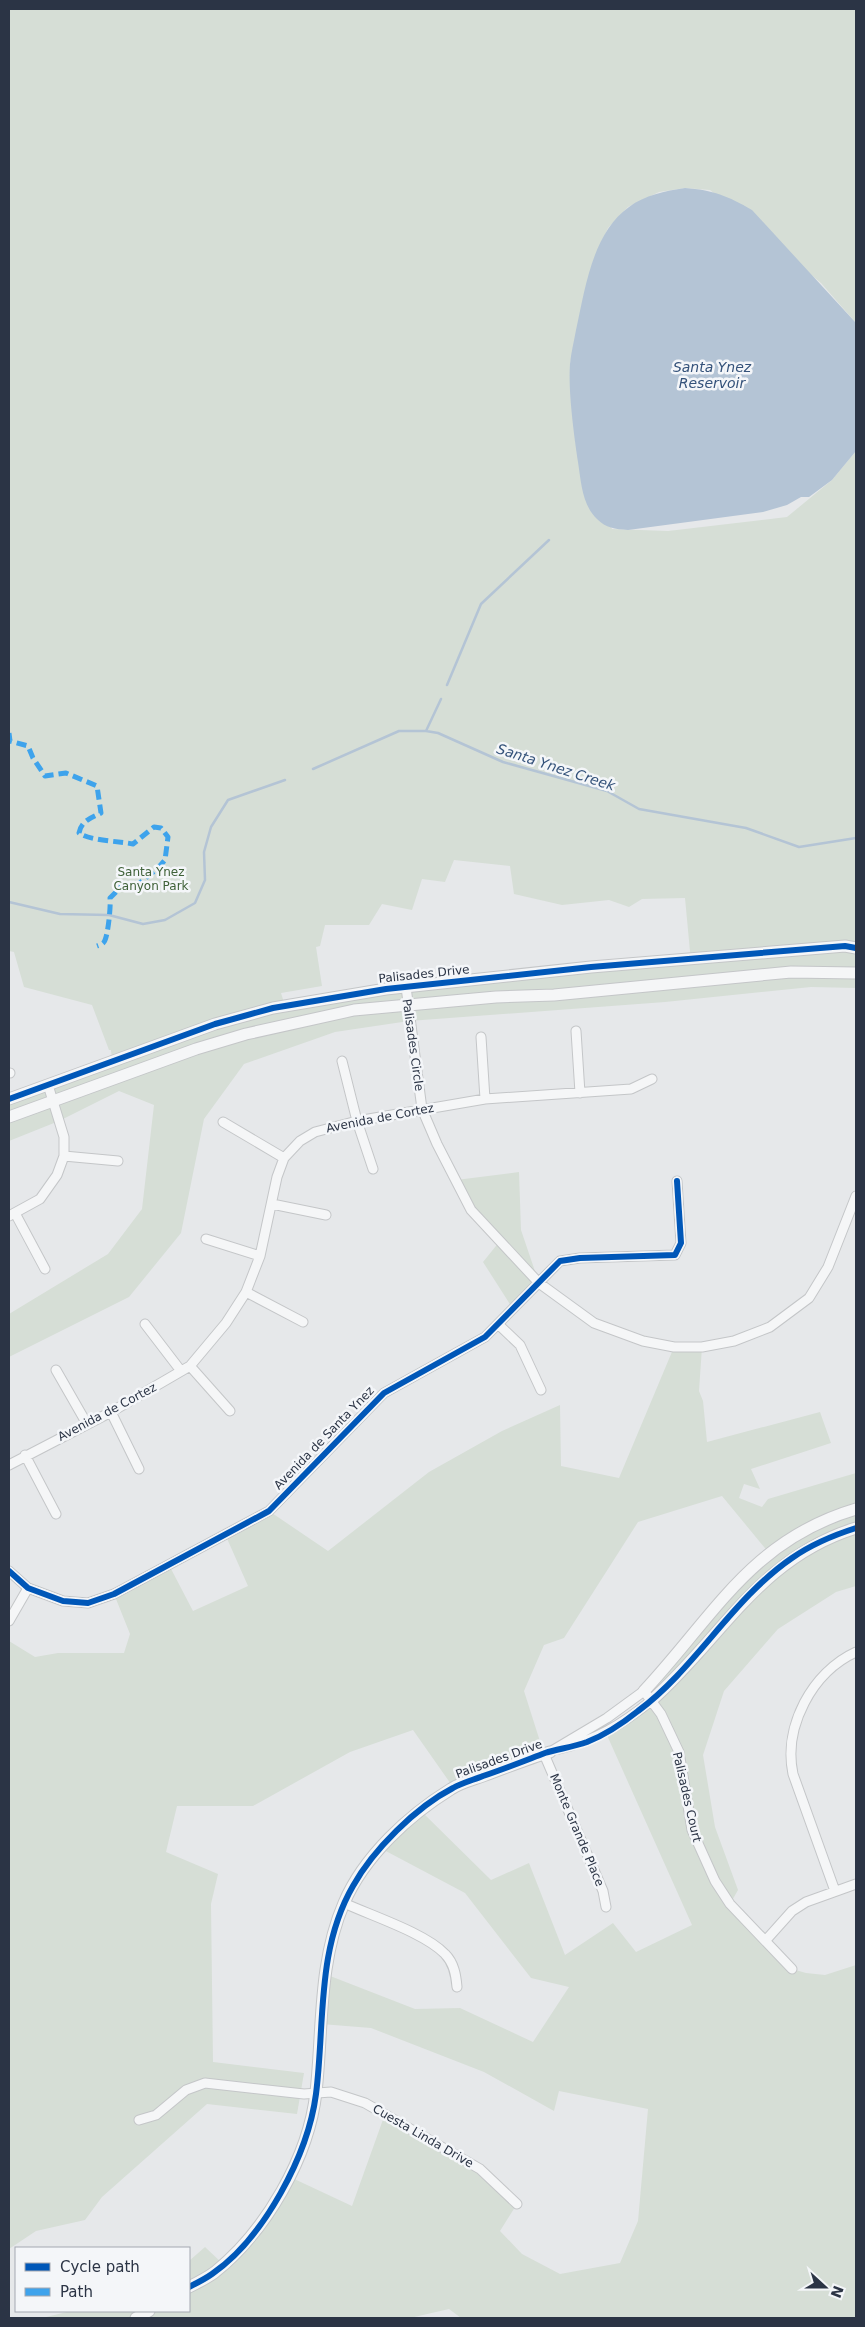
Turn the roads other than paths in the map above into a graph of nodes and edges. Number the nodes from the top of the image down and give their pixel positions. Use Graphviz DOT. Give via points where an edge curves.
graph roads {
  1 [pos="856,948"];
  2 [pos="856,973"];
  3 [pos="406,987"];
  4 [pos="407,1006"];
  5 [pos="278,1007"];
  6 [pos="282,1024"];
  7 [pos="576,1031"];
  8 [pos="481,1037"];
  9 [pos="342,1061"];
  10 [pos="652,1079"];
  11 [pos="48,1085"];
  12 [pos="580,1093"];
  13 [pos="9,1099"];
  14 [pos="485,1100"];
  15 [pos="53,1102"];
  16 [pos="422,1109"];
  17 [pos="9,1117"];
  18 [pos="357,1121"];
  19 [pos="223,1122"];
  20 [pos="64,1156"];
  21 [pos="284,1158"];
  22 [pos="118,1161"];
  23 [pos="374,1169"];
  24 [pos="677,1181"];
  25 [pos="856,1196"];
  26 [pos="272,1204"];
  27 [pos="12,1214"];
  28 [pos="326,1215"];
  29 [pos="206,1239"];
  30 [pos="260,1256"];
  31 [pos="45,1269"];
  32 [pos="539,1283"];
  33 [pos="246,1292"];
  34 [pos="303,1322"];
  35 [pos="145,1324"];
  36 [pos="499,1324"];
  37 [pos="190,1366"];
  38 [pos="56,1370"];
  39 [pos="181,1371"];
  40 [pos="541,1390"];
  41 [pos="230,1411"];
  42 [pos="111,1412"];
  43 [pos="86,1424"];
  44 [pos="26,1455"];
  45 [pos="9,1465"];
  46 [pos="139,1469"];
  47 [pos="856,1509"];
  48 [pos="56,1514"];
  49 [pos="856,1528"];
  50 [pos="9,1570"];
  51 [pos="28,1588"];
  52 [pos="9,1621"];
  53 [pos="856,1652"];
  54 [pos="647,1696"];
  55 [pos="547,1753"];
  56 [pos="856,1884"];
  57 [pos="834,1891"];
  58 [pos="344,1903"];
  59 [pos="606,1907"];
  60 [pos="766,1940"];
  61 [pos="792,1969"];
  62 [pos="456,1987"];
  63 [pos="316,2093"];
  64 [pos="139,2120"];
  65 [pos="517,2204"];
  66 [pos="190,2287"];
  67 [pos="147,2312"];
  68 [pos="136,2318"];
  1 -- 3 [label="street, Palisades Drive" via="845,946 729,954"];
  2 -- 4 [label="street" via="791,972"];
  3 -- 4 [label="street, Palisades Circle"];
  3 -- 5 [label="street, Palisades Drive"];
  4 -- 6 [label="street" via="354,1010"];
  4 -- 16 [label="street, Palisades Circle"];
  5 -- 6 [label="street"];
  5 -- 11 [label="street, Palisades Drive" via="215,1024"];
  6 -- 15 [label="street" via="196,1049"];
  7 -- 12 [label="street"];
  8 -- 14 [label="street"];
  9 -- 18 [label="street"];
  10 -- 12 [label="street, Avenida de Cortez" via="631,1089"];
  11 -- 13 [label="street, Palisades Drive"];
  11 -- 15 [label="street"];
  12 -- 14 [label="street, Avenida de Cortez"];
  14 -- 16 [label="street, Avenida de Cortez"];
  15 -- 17 [label="street"];
  15 -- 20 [label="street" via="64,1137"];
  16 -- 18 [label="street, Avenida de Cortez"];
  16 -- 32 [label="street, Palisades Circle" via="471,1210"];
  18 -- 21 [label="street, Avenida de Cortez" via="315,1132 300,1140"];
  18 -- 23 [label="street"];
  19 -- 21 [label="street"];
  20 -- 22 [label="street"];
  20 -- 27 [label="street" via="57,1175 40,1199"];
  21 -- 26 [label="street, Avenida de Cortez"];
  24 -- 32 [label="street, Avenida de Santa Ynez" via="681,1243 676,1255 560,1261"];
  25 -- 32 [label="street, Palisades Circle" via="828,1267 809,1298 770,1327 734,1341 702,1347 674,1347 642,1340 594,1323"];
  26 -- 28 [label="street"];
  26 -- 30 [label="street, Avenida de Cortez"];
  27 -- 31 [label="street"];
  29 -- 30 [label="street"];
  30 -- 33 [label="street, Avenida de Cortez"];
  32 -- 36 [label="street, Avenida de Santa Ynez"];
  33 -- 34 [label="street"];
  33 -- 37 [label="street, Avenida de Cortez" via="226,1323"];
  35 -- 39 [label="street"];
  36 -- 40 [label="street" via="520,1345"];
  36 -- 51 [label="street, Avenida de Santa Ynez" via="486,1337 384,1392 268,1511 114,1594 88,1603 62,1601"];
  37 -- 39 [label="street, Avenida de Cortez"];
  37 -- 41 [label="street"];
  38 -- 43 [label="street"];
  39 -- 42 [label="street, Avenida de Cortez"];
  42 -- 43 [label="street, Avenida de Cortez"];
  42 -- 46 [label="street"];
  43 -- 44 [label="street, Avenida de Cortez"];
  44 -- 45 [label="street, Avenida de Cortez"];
  44 -- 48 [label="street"];
  47 -- 54 [label="street, Palisades Drive" via="815,1524 752,1566"];
  49 -- 54 [label="street, Palisades Drive" via="818,1542 769,1576"];
  50 -- 51 [label="street, Avenida de Santa Ynez"];
  51 -- 52 [label="street"];
  53 -- 57 [label="street" via="837,1663 806,1700 796,1722 791,1746 793,1774"];
  54 -- 55 [label="street, Palisades Drive" via="604,1734"];
  54 -- 60 [label="street, Palisades Court" via="661,1714 678,1752 692,1830 701,1854 730,1904"];
  55 -- 58 [label="street, Palisades Drive" via="453,1787 420,1810 372,1860"];
  55 -- 59 [label="street, Monte Grande Place" via="603,1891"];
  56 -- 57 [label="street"];
  57 -- 60 [label="street" via="792,1911"];
  58 -- 62 [label="street" via="428,1941 445,1953 452,1962"];
  58 -- 63 [label="street, Palisades Drive" via="332,1941 322,1995"];
  60 -- 61 [label="street, Palisades Court"];
  63 -- 64 [label="street, Cuesta Linda Drive" via="205,2083 186,2090 156,2115"];
  63 -- 65 [label="street, Cuesta Linda Drive" via="331,2092 365,2103 480,2169"];
  63 -- 66 [label="street, Palisades Drive" via="303,2147 290,2177 268,2212 243,2246 214,2273"];
  67 -- 68 [label="street"];
}
